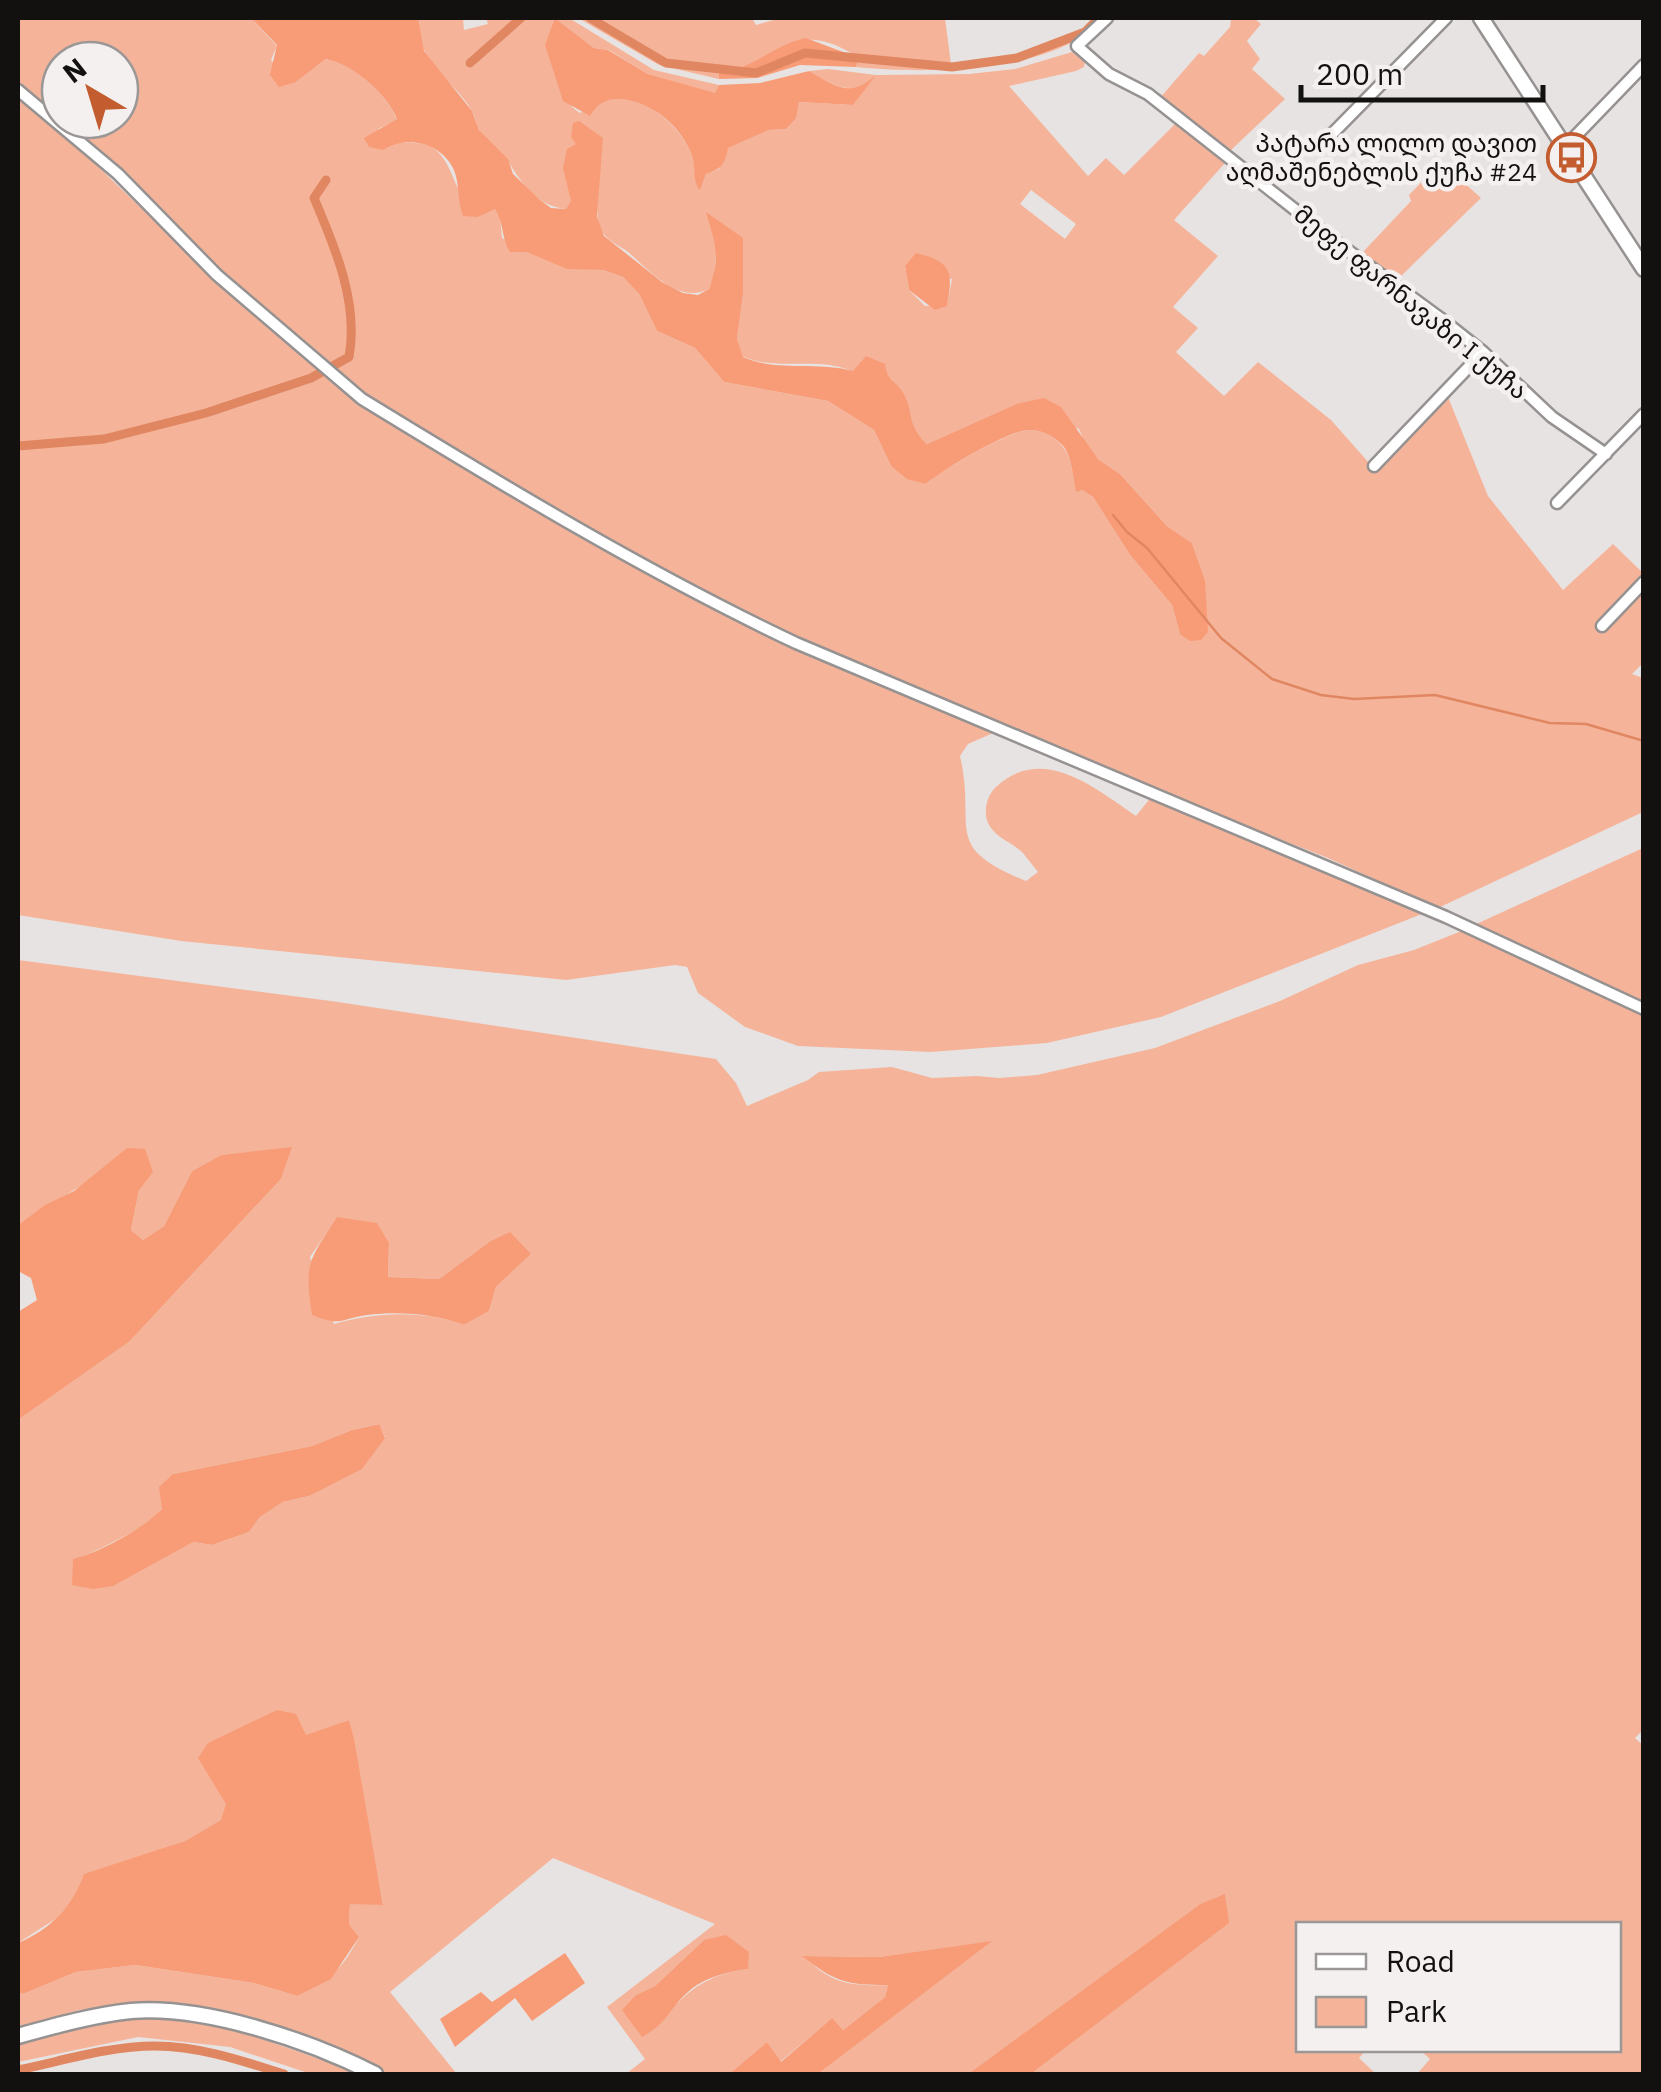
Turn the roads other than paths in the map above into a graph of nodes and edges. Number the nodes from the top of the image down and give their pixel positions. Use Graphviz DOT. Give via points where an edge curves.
graph roads {
  1 [pos="1108,18"];
  2 [pos="1446,18"];
  3 [pos="1480,18"];
  4 [pos="1644,65"];
  5 [pos="18,90"];
  6 [pos="1332,134"];
  7 [pos="1564,148"];
  8 [pos="1644,269"];
  9 [pos="1483,352"];
  10 [pos="1644,414"];
  11 [pos="1606,454"];
  12 [pos="1374,466"];
  13 [pos="1557,503"];
  14 [pos="1644,582"];
  15 [pos="1602,626"];
  16 [pos="1644,1009"];
  17 [pos="18,2036"];
  18 [pos="375,2074"];
  1 -- 9 [label="street, მეფე ფარნავაზი I ქუჩა" via="1077,46"];
  2 -- 6 [label="street"];
  3 -- 7 [label="main road"];
  4 -- 7 [label="street"];
  5 -- 16 [label="street" via="118,174 216,275 362,399 578,529 796,644 1446,917"];
  7 -- 8 [label="main road"];
  9 -- 11 [label="street, მეფე ფარნავაზი I ქუჩა" via="1552,417"];
  9 -- 12 [label="street"];
  10 -- 11 [label="street"];
  11 -- 13 [label="street"];
  14 -- 15 [label="street"];
  17 -- 18 [label="main road" via="96,2017 165,2011 252,2027"];
}
